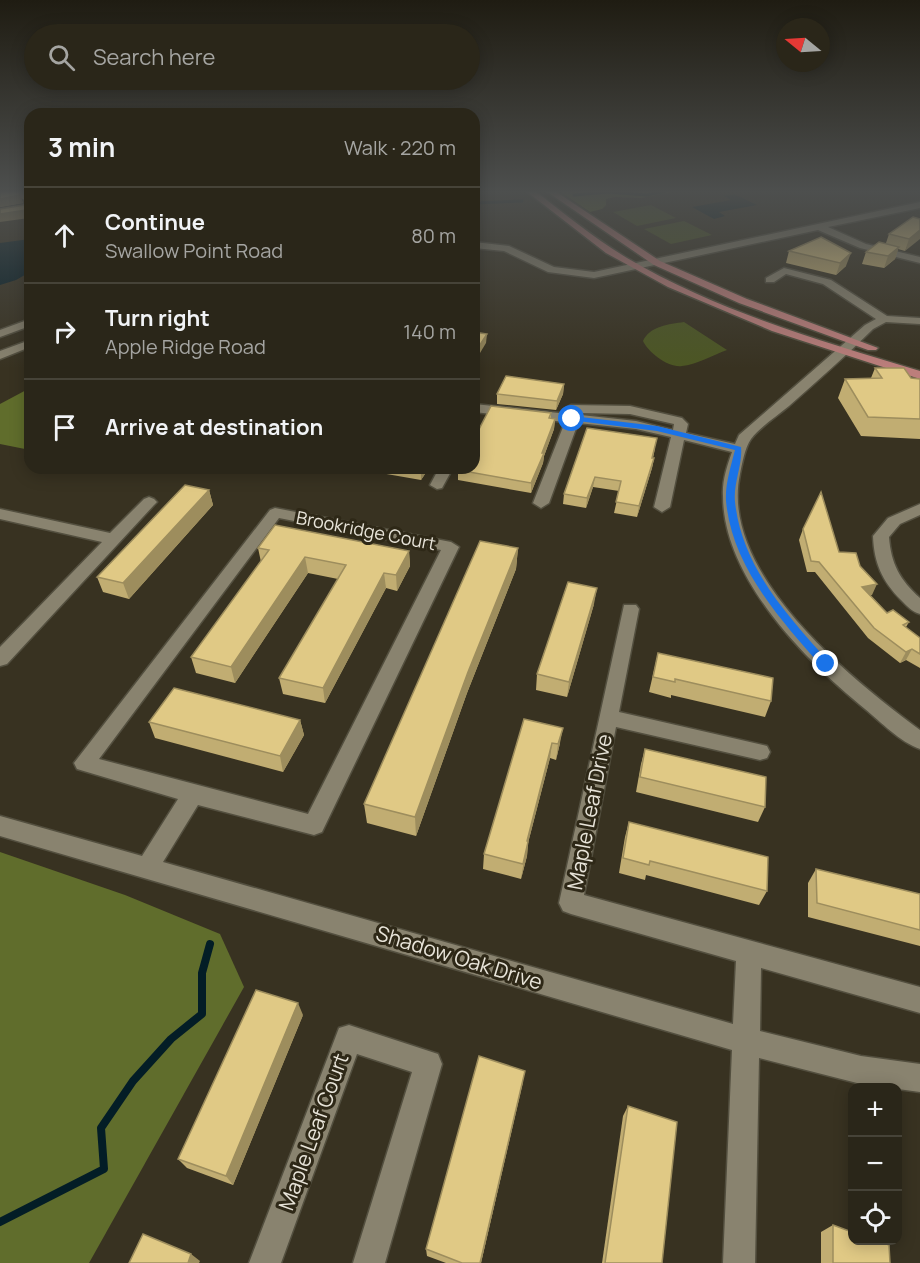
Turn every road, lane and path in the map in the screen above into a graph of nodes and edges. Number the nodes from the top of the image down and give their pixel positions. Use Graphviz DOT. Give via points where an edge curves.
graph roads {
  1 [pos="510,250"];
  2 [pos="611,250"];
  3 [pos="638,250"];
  4 [pos="716,250"];
  5 [pos="879,250"];
  6 [pos="920,260"];
  7 [pos="657,263"];
  8 [pos="637,267"];
  9 [pos="770,279"];
  10 [pos="884,319"];
  11 [pos="920,321"];
  12 [pos="24,324"];
  13 [pos="0,334"];
  14 [pos="24,345"];
  15 [pos="849,347"];
  16 [pos="0,355"];
  17 [pos="920,363"];
  18 [pos="920,375"];
  19 [pos="480,410"];
  20 [pos="575,414"];
  21 [pos="679,428"];
  22 [pos="741,443"];
  23 [pos="443,474"];
  24 [pos="437,485"];
  25 [pos="149,502"];
  26 [pos="541,503"];
  27 [pos="662,507"];
  28 [pos="920,509"];
  29 [pos="0,514"];
  30 [pos="113,539"];
  31 [pos="630,609"];
  32 [pos="920,609"];
  33 [pos="0,659"];
  34 [pos="609,717"];
  35 [pos="920,741"];
  36 [pos="760,752"];
  37 [pos="193,794"];
  38 [pos="0,826"];
  39 [pos="147,868"];
  40 [pos="749,952"];
  41 [pos="920,1000"];
  42 [pos="747,1041"];
  43 [pos="920,1078"];
  44 [pos="265,1263"];
  45 [pos="369,1263"];
  46 [pos="739,1263"];
  1 -- 8 [label="street" via="564,273 594,275"];
  2 -- 8 [label="main road"];
  3 -- 7 [label="main road"];
  4 -- 7 [label="street"];
  5 -- 6 [label="street"];
  7 -- 8 [label="street"];
  7 -- 15 [label="main road"];
  8 -- 15 [label="main road" via="773,329"];
  9 -- 10 [label="street" via="784,271 827,282"];
  10 -- 11 [label="street"];
  10 -- 15 [label="street" via="869,327"];
  12 -- 13 [label="street"];
  14 -- 16 [label="street"];
  15 -- 17 [label="main road"];
  15 -- 18 [label="main road"];
  15 -- 22 [label="street"];
  19 -- 20 [label="street"];
  20 -- 21 [label="street"];
  20 -- 26 [label="street"];
  21 -- 22 [label="street"];
  21 -- 27 [label="street"];
  22 -- 35 [label="street" via="730,499 749,565 781,613 826,664"];
  23 -- 24 [label="street"];
  25 -- 30 [label="street"];
  28 -- 32 [label="street" via="894,521 881,536 881,559 893,583"];
  29 -- 30 [label="street"];
  30 -- 33 [label="street"];
  31 -- 34 [label="street"];
  34 -- 36 [label="street"];
  34 -- 40 [label="street, Maple Leaf Drive" via="572,903"];
  37 -- 37 [label="street, Brookridge Court" via="314,825 451,547 275,513 84,763"];
  37 -- 39 [label="street"];
  38 -- 39 [label="street, Shadow Oak Drive"];
  39 -- 42 [label="street, Shadow Oak Drive"];
  40 -- 41 [label="street, Maple Leaf Drive"];
  40 -- 42 [label="street"];
  42 -- 43 [label="street, Shadow Oak Drive" via="861,1070"];
  42 -- 46 [label="street"];
  44 -- 45 [label="street, Maple Leaf Court" via="349,1038 428,1064"];
}
